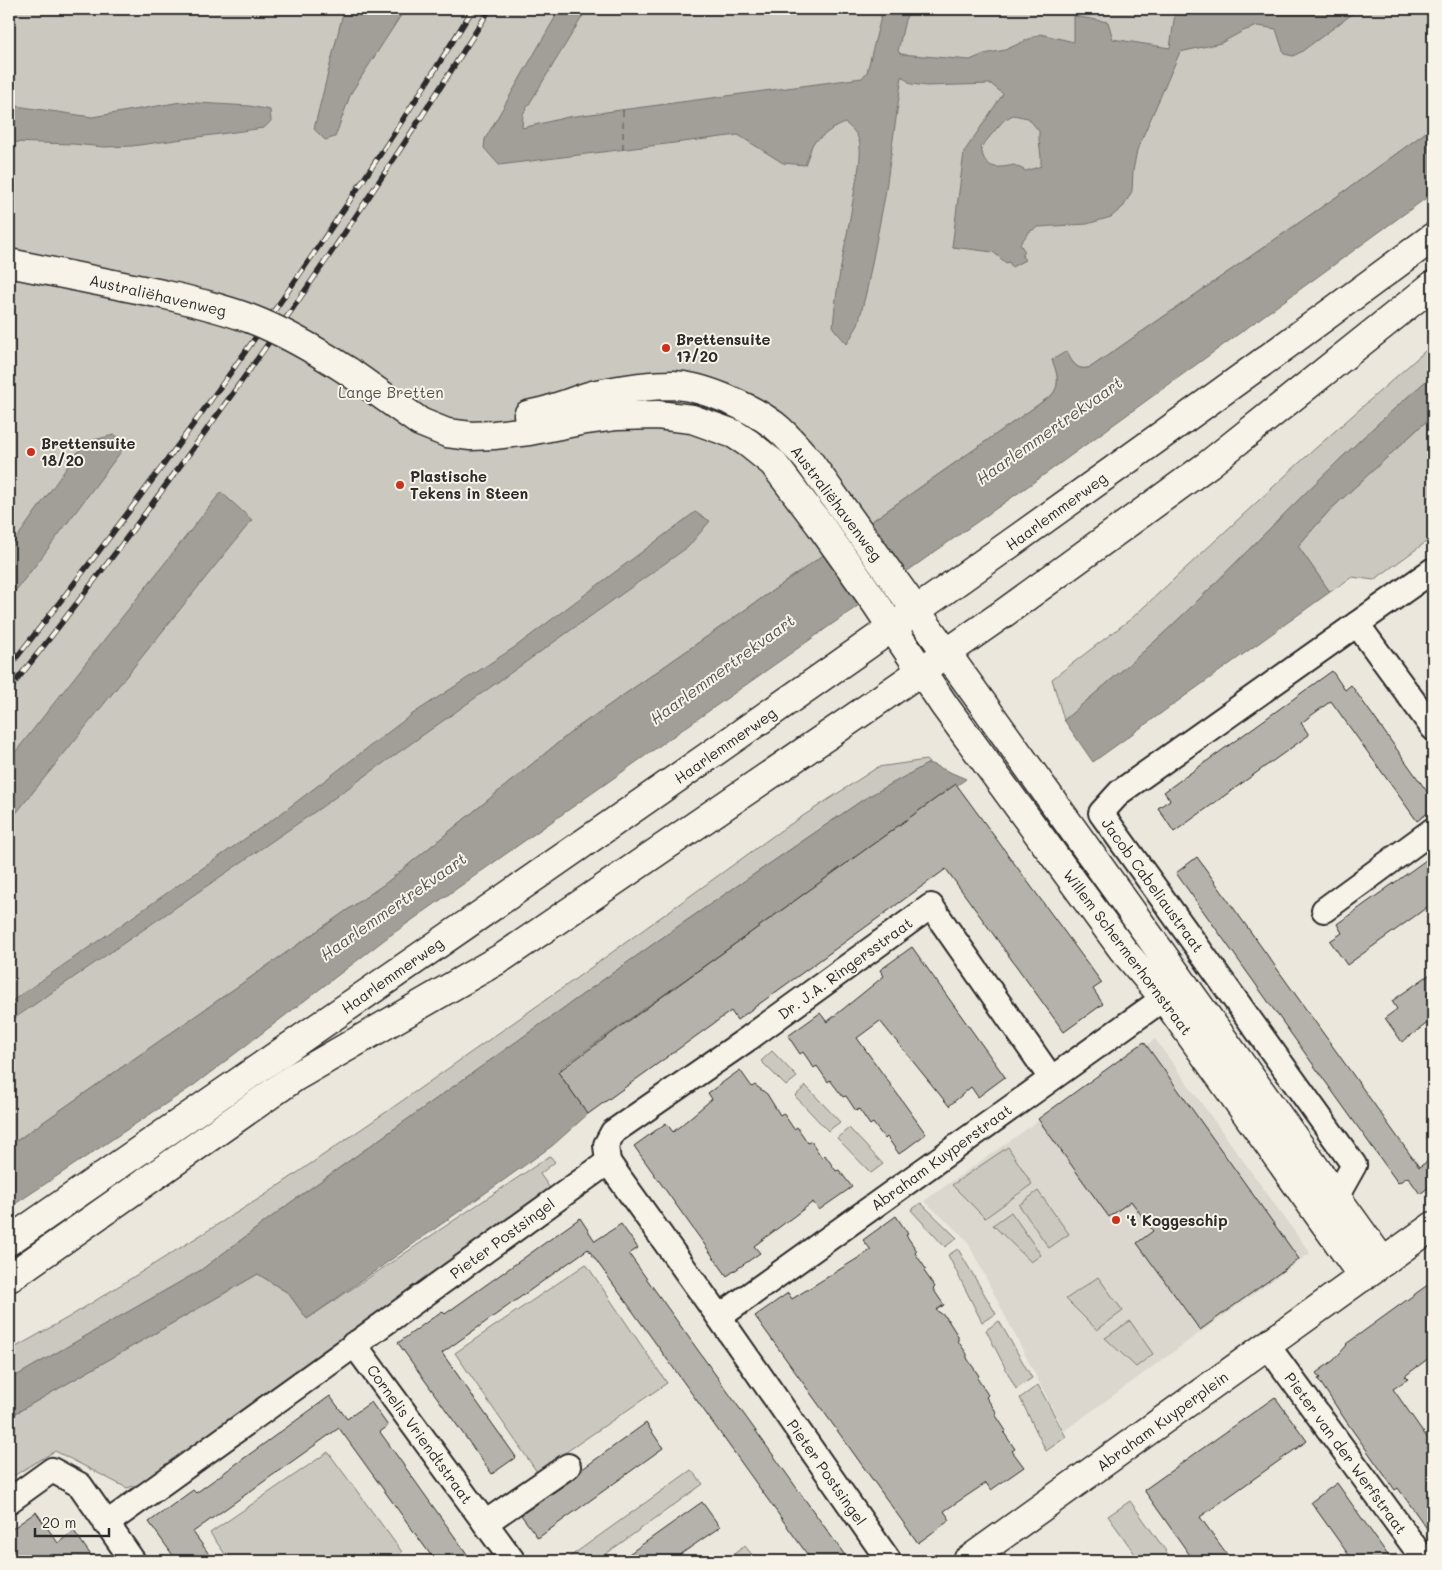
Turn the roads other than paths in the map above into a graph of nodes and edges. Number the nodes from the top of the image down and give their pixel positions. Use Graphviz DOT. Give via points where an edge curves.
graph roads {
  1 [pos="1433,237"];
  2 [pos="9,263"];
  3 [pos="1433,285"];
  4 [pos="403,409"];
  5 [pos="1433,570"];
  6 [pos="916,611"];
  7 [pos="1357,624"];
  8 [pos="892,628"];
  9 [pos="946,653"];
  10 [pos="921,671"];
  11 [pos="1433,728"];
  12 [pos="1433,830"];
  13 [pos="1324,910"];
  14 [pos="1164,998"];
  15 [pos="1051,1078"];
  16 [pos="608,1162"];
  17 [pos="1326,1204"];
  18 [pos="1433,1226"];
  19 [pos="9,1241"];
  20 [pos="1373,1270"];
  21 [pos="9,1278"];
  22 [pos="719,1317"];
  23 [pos="354,1344"];
  24 [pos="1266,1345"];
  25 [pos="568,1466"];
  26 [pos="9,1501"];
  27 [pos="485,1523"];
  28 [pos="106,1524"];
  29 [pos="133,1561"];
  30 [pos="513,1561"];
  31 [pos="889,1561"];
  32 [pos="967,1561"];
  33 [pos="1425,1561"];
  1 -- 6 [label="street, Haarlemmerweg" via="1271,358"];
  2 -- 4 [label="street, Australiëhavenweg, bridge" via="204,303 250,318 292,337"];
  3 -- 9 [label="street" via="1209,464"];
  4 -- 6 [label="street, Australiëhavenweg" via="460,417 516,418 595,394 674,385 703,391 738,404 774,424 808,460"];
  4 -- 8 [label="street, Australiëhavenweg" via="431,427 471,436 529,432 618,416 657,415 692,419 734,434 754,447 782,474"];
  5 -- 7 [label="street, Jacob Cabeliaustraat"];
  6 -- 8 [label="street, Haarlemmerweg"];
  6 -- 9 [label="street, Australiëhavenweg"];
  7 -- 11 [label="street"];
  7 -- 17 [label="street, Jacob Cabeliaustraat" via="1120,792 1101,813 1354,1165"];
  8 -- 10 [label="street, Willem Schermerhornstraat"];
  8 -- 19 [label="street, Haarlemmerweg"];
  9 -- 10 [label="street"];
  9 -- 17 [label="street, Willem Schermerhornstraat"];
  10 -- 14 [label="street, Willem Schermerhornstraat" via="1123,950"];
  10 -- 21 [label="street" via="503,957 295,1077"];
  12 -- 13 [label="street"];
  14 -- 15 [label="street, Abraham Kuyperstraat"];
  14 -- 17 [label="street, Willem Schermerhornstraat"];
  15 -- 16 [label="street, Dr. J.A. Ringersstraat" via="931,906 613,1132 606,1145"];
  15 -- 22 [label="street, Abraham Kuyperstraat"];
  16 -- 22 [label="street, Pieter Postsingel"];
  16 -- 23 [label="street, Pieter Postsingel"];
  17 -- 20 [label="street, Willem Schermerhornstraat"];
  18 -- 20 [label="street, Abraham Kuyperplein"];
  20 -- 24 [label="street, Abraham Kuyperplein"];
  22 -- 31 [label="street, Pieter Postsingel"];
  23 -- 27 [label="street, Cornelis Vriendtstraat"];
  23 -- 28 [label="street, Pieter Postsingel"];
  24 -- 32 [label="street, Abraham Kuyperplein"];
  24 -- 33 [label="street, Pieter van der Werfstraat"];
  25 -- 27 [label="street"];
  26 -- 28 [label="street" via="52,1470 80,1485"];
  27 -- 30 [label="street, Cornelis Vriendtstraat"];
  28 -- 29 [label="street"];
}
